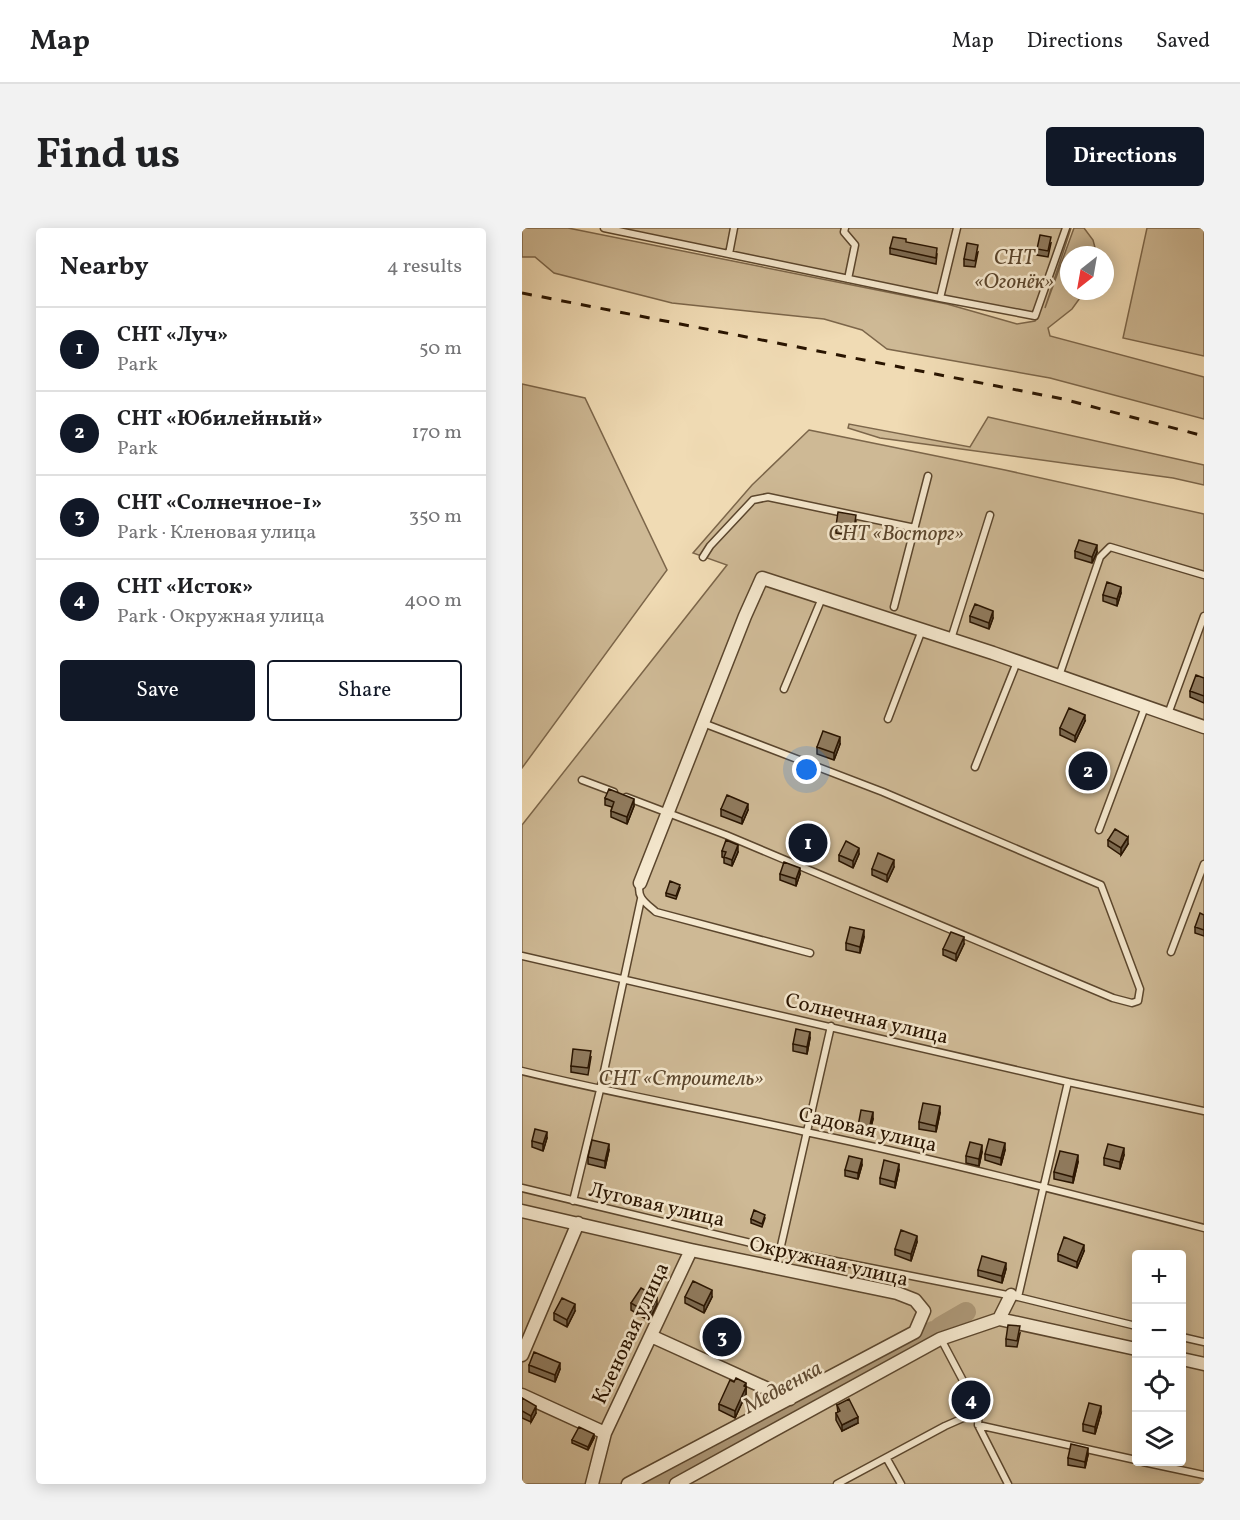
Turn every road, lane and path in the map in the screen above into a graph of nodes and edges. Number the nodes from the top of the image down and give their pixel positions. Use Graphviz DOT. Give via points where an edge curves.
graph roads {
  1 [pos="604,228"];
  2 [pos="734,228"];
  3 [pos="845,228"];
  4 [pos="957,228"];
  5 [pos="1066,228"];
  6 [pos="623,230"];
  7 [pos="729,254"];
  8 [pos="848,279"];
  9 [pos="940,298"];
  10 [pos="928,476"];
  11 [pos="990,515"];
  12 [pos="915,528"];
  13 [pos="703,557"];
  14 [pos="1204,575"];
  15 [pos="822,597"];
  16 [pos="894,607"];
  17 [pos="1204,616"];
  18 [pos="922,630"];
  19 [pos="951,639"];
  20 [pos="1017,662"];
  21 [pos="1059,676"];
  22 [pos="784,689"];
  23 [pos="1146,706"];
  24 [pos="1168,714"];
  25 [pos="888,719"];
  26 [pos="702,723"];
  27 [pos="1204,726"];
  28 [pos="975,767"];
  29 [pos="582,780"];
  30 [pos="667,813"];
  31 [pos="1099,830"];
  32 [pos="1204,864"];
  33 [pos="640,883"];
  34 [pos="641,899"];
  35 [pos="1171,952"];
  36 [pos="810,953"];
  37 [pos="522,956"];
  38 [pos="623,980"];
  39 [pos="831,1026"];
  40 [pos="522,1071"];
  41 [pos="1068,1082"];
  42 [pos="600,1090"];
  43 [pos="1204,1111"];
  44 [pos="807,1132"];
  45 [pos="1042,1186"];
  46 [pos="522,1188"];
  47 [pos="573,1201"];
  48 [pos="522,1211"];
  49 [pos="578,1223"];
  50 [pos="1204,1227"];
  51 [pos="691,1250"];
  52 [pos="780,1250"];
  53 [pos="1014,1296"];
  54 [pos="999,1319"];
  55 [pos="1132,1325"];
  56 [pos="651,1336"];
  57 [pos="940,1338"];
  58 [pos="1186,1338"];
  59 [pos="1204,1342"];
  60 [pos="1132,1348"];
  61 [pos="522,1355"];
  62 [pos="1186,1360"];
  63 [pos="1204,1364"];
  64 [pos="522,1395"];
  65 [pos="790,1399"];
  66 [pos="979,1411"];
  67 [pos="978,1425"];
  68 [pos="605,1433"];
  69 [pos="887,1459"];
  70 [pos="1132,1459"];
  71 [pos="1165,1466"];
  72 [pos="1204,1475"];
  73 [pos="592,1484"];
  74 [pos="628,1484"];
  75 [pos="676,1484"];
  76 [pos="837,1484"];
  77 [pos="901,1484"];
  78 [pos="1008,1484"];
  1 -- 6 [label="lane"];
  2 -- 7 [label="lane"];
  3 -- 8 [label="lane" via="855,245"];
  4 -- 9 [label="lane"];
  5 -- 9 [label="lane" via="1035,316"];
  6 -- 7 [label="lane"];
  7 -- 8 [label="lane"];
  8 -- 9 [label="lane"];
  10 -- 12 [label="lane"];
  11 -- 19 [label="lane"];
  12 -- 13 [label="lane" via="768,497 753,500"];
  12 -- 16 [label="lane"];
  14 -- 21 [label="lane" via="1110,547 1105,549"];
  15 -- 18 [label="street"];
  15 -- 22 [label="lane"];
  15 -- 26 [label="street" via="762,578"];
  17 -- 24 [label="lane"];
  18 -- 19 [label="street"];
  18 -- 25 [label="lane"];
  19 -- 20 [label="street"];
  20 -- 21 [label="street"];
  20 -- 28 [label="lane"];
  21 -- 23 [label="street"];
  23 -- 24 [label="street"];
  23 -- 31 [label="lane"];
  24 -- 27 [label="street"];
  26 -- 30 [label="street"];
  26 -- 30 [label="lane" via="884,792 1101,885 1140,989 1138,1001 1113,998"];
  29 -- 30 [label="lane"];
  30 -- 33 [label="street"];
  32 -- 35 [label="lane"];
  33 -- 34 [label="lane"];
  34 -- 36 [label="lane" via="656,912"];
  34 -- 38 [label="lane"];
  37 -- 38 [label="lane, Солнечная улица"];
  38 -- 39 [label="lane, Солнечная улица"];
  38 -- 42 [label="lane"];
  39 -- 41 [label="lane, Солнечная улица"];
  39 -- 44 [label="lane"];
  40 -- 42 [label="lane, Садовая улица"];
  41 -- 43 [label="lane, Солнечная улица"];
  41 -- 45 [label="lane"];
  42 -- 44 [label="lane, Садовая улица"];
  42 -- 47 [label="lane"];
  44 -- 45 [label="lane, Садовая улица"];
  44 -- 52 [label="lane"];
  45 -- 50 [label="lane, Садовая улица"];
  45 -- 53 [label="lane"];
  46 -- 47 [label="lane, Луговая улица"];
  47 -- 52 [label="lane, Луговая улица"];
  48 -- 49 [label="street, Окружная улица"];
  49 -- 51 [label="street, Окружная улица"];
  49 -- 61 [label="street"];
  51 -- 56 [label="street, Кленовая улица"];
  51 -- 65 [label="street, Окружная улица" via="897,1293 915,1300 924,1311 915,1332"];
  52 -- 53 [label="lane, Луговая улица"];
  53 -- 54 [label="street"];
  53 -- 55 [label="lane, Луговая улица"];
  54 -- 57 [label="street"];
  54 -- 60 [label="street"];
  56 -- 65 [label="street"];
  56 -- 68 [label="street, Кленовая улица"];
  57 -- 66 [label="lane"];
  57 -- 75 [label="street"];
  58 -- 59 [label="lane"];
  62 -- 63 [label="street"];
  64 -- 68 [label="street"];
  65 -- 74 [label="street, Окружная улица"];
  66 -- 67 [label="lane"];
  66 -- 69 [label="lane"];
  67 -- 70 [label="lane"];
  67 -- 78 [label="lane"];
  68 -- 73 [label="street, Кленовая улица"];
  69 -- 76 [label="lane"];
  69 -- 77 [label="lane"];
  71 -- 72 [label="lane"];
}
